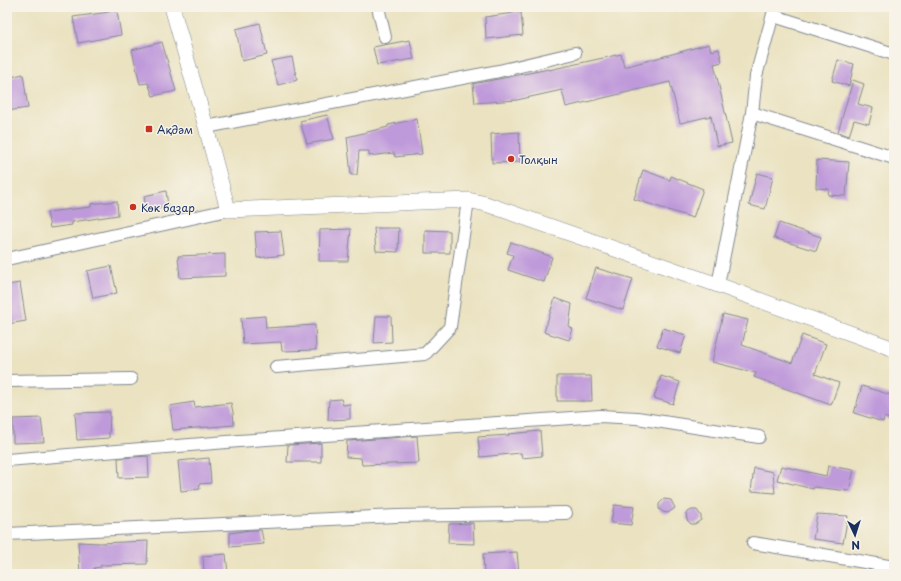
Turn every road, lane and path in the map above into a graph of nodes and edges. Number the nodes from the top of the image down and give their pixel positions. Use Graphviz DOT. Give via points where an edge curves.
graph roads {
  1 [pos="172,7"];
  2 [pos="378,7"];
  3 [pos="774,12"];
  4 [pos="386,37"];
  5 [pos="575,53"];
  6 [pos="894,54"];
  7 [pos="752,113"];
  8 [pos="206,126"];
  9 [pos="894,158"];
  10 [pos="468,200"];
  11 [pos="228,210"];
  12 [pos="7,259"];
  13 [pos="718,285"];
  14 [pos="894,349"];
  15 [pos="276,367"];
  16 [pos="130,379"];
  17 [pos="7,381"];
  18 [pos="759,437"];
  19 [pos="7,460"];
  20 [pos="566,513"];
  21 [pos="7,534"];
  22 [pos="753,543"];
  23 [pos="894,567"];
  1 -- 8 [label="street"];
  2 -- 4 [label="street"];
  3 -- 6 [label="street"];
  3 -- 7 [label="street" via="756,76"];
  5 -- 8 [label="street"];
  7 -- 9 [label="street"];
  7 -- 13 [label="street"];
  8 -- 11 [label="street"];
  10 -- 11 [label="street"];
  10 -- 13 [label="street" via="486,204"];
  10 -- 15 [label="street" via="450,327 425,354"];
  11 -- 12 [label="street"];
  13 -- 14 [label="street"];
  16 -- 17 [label="street"];
  18 -- 19 [label="street" via="637,418 600,416"];
  20 -- 21 [label="street" via="396,516"];
  22 -- 23 [label="street"];
}
